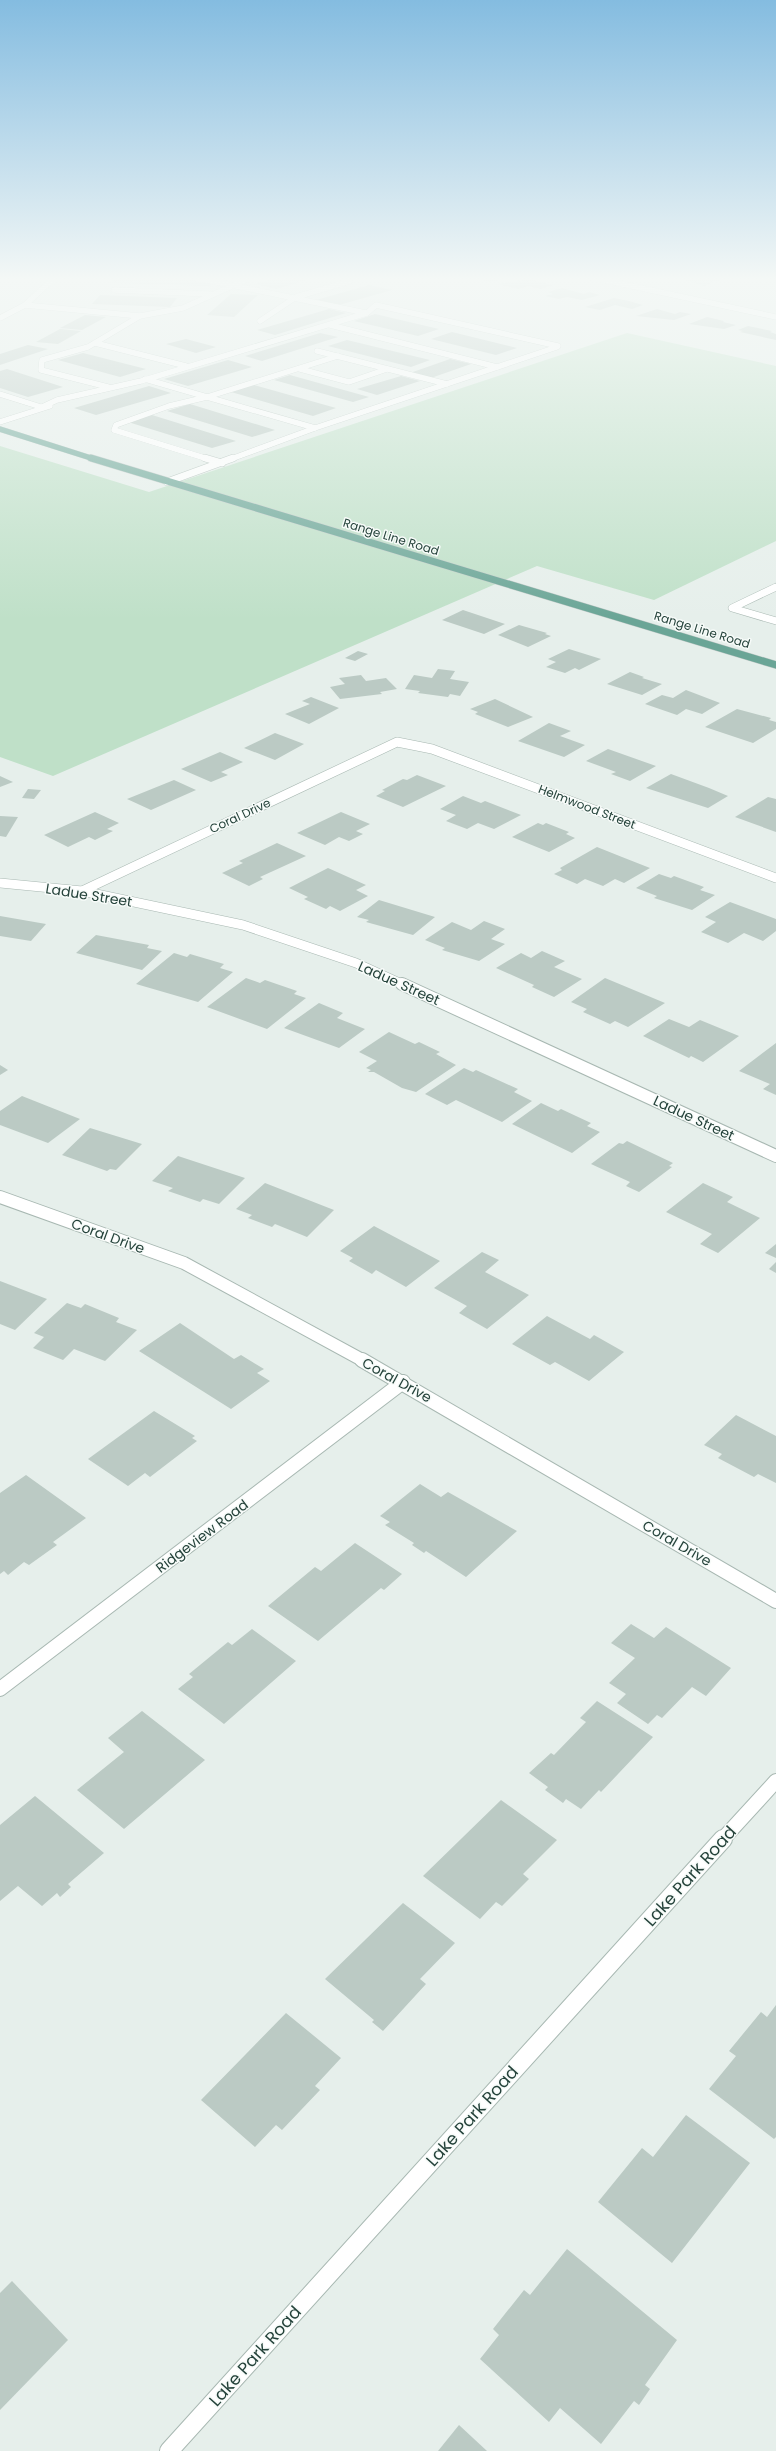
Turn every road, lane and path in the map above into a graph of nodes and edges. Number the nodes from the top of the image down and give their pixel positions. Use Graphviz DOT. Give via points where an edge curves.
graph roads {
  1 [pos="94,391"];
  2 [pos="186,391"];
  3 [pos="228,391"];
  4 [pos="425,391"];
  5 [pos="0,394"];
  6 [pos="208,398"];
  7 [pos="42,407"];
  8 [pos="0,422"];
  9 [pos="315,428"];
  10 [pos="0,429"];
  11 [pos="222,463"];
  12 [pos="167,482"];
  13 [pos="776,587"];
  14 [pos="776,622"];
  15 [pos="776,665"];
  16 [pos="398,742"];
  17 [pos="776,878"];
  18 [pos="0,883"];
  19 [pos="82,891"];
  20 [pos="776,1156"];
  21 [pos="0,1197"];
  22 [pos="403,1382"];
  23 [pos="776,1601"];
  24 [pos="0,1689"];
  25 [pos="776,1781"];
  26 [pos="169,2451"];
  1 -- 7 [label="street"];
  2 -- 6 [label="street"];
  3 -- 6 [label="street"];
  4 -- 9 [label="street"];
  5 -- 7 [label="street"];
  6 -- 9 [label="street"];
  6 -- 11 [label="street" via="169,406 116,425 114,430"];
  7 -- 8 [label="street"];
  9 -- 11 [label="street"];
  10 -- 12 [label="main road, Range Line Road"];
  11 -- 12 [label="street"];
  12 -- 15 [label="main road, Range Line Road"];
  13 -- 14 [label="street" via="732,608"];
  16 -- 17 [label="street, Helmwood Street" via="432,749"];
  16 -- 19 [label="street, Coral Drive"];
  18 -- 19 [label="street, Ladue Street"];
  19 -- 20 [label="street, Ladue Street" via="243,925 356,963"];
  21 -- 22 [label="street, Coral Drive" via="184,1263"];
  22 -- 23 [label="street, Coral Drive"];
  22 -- 24 [label="street, Ridgeview Road"];
  25 -- 26 [label="street, Lake Park Road"];
}
